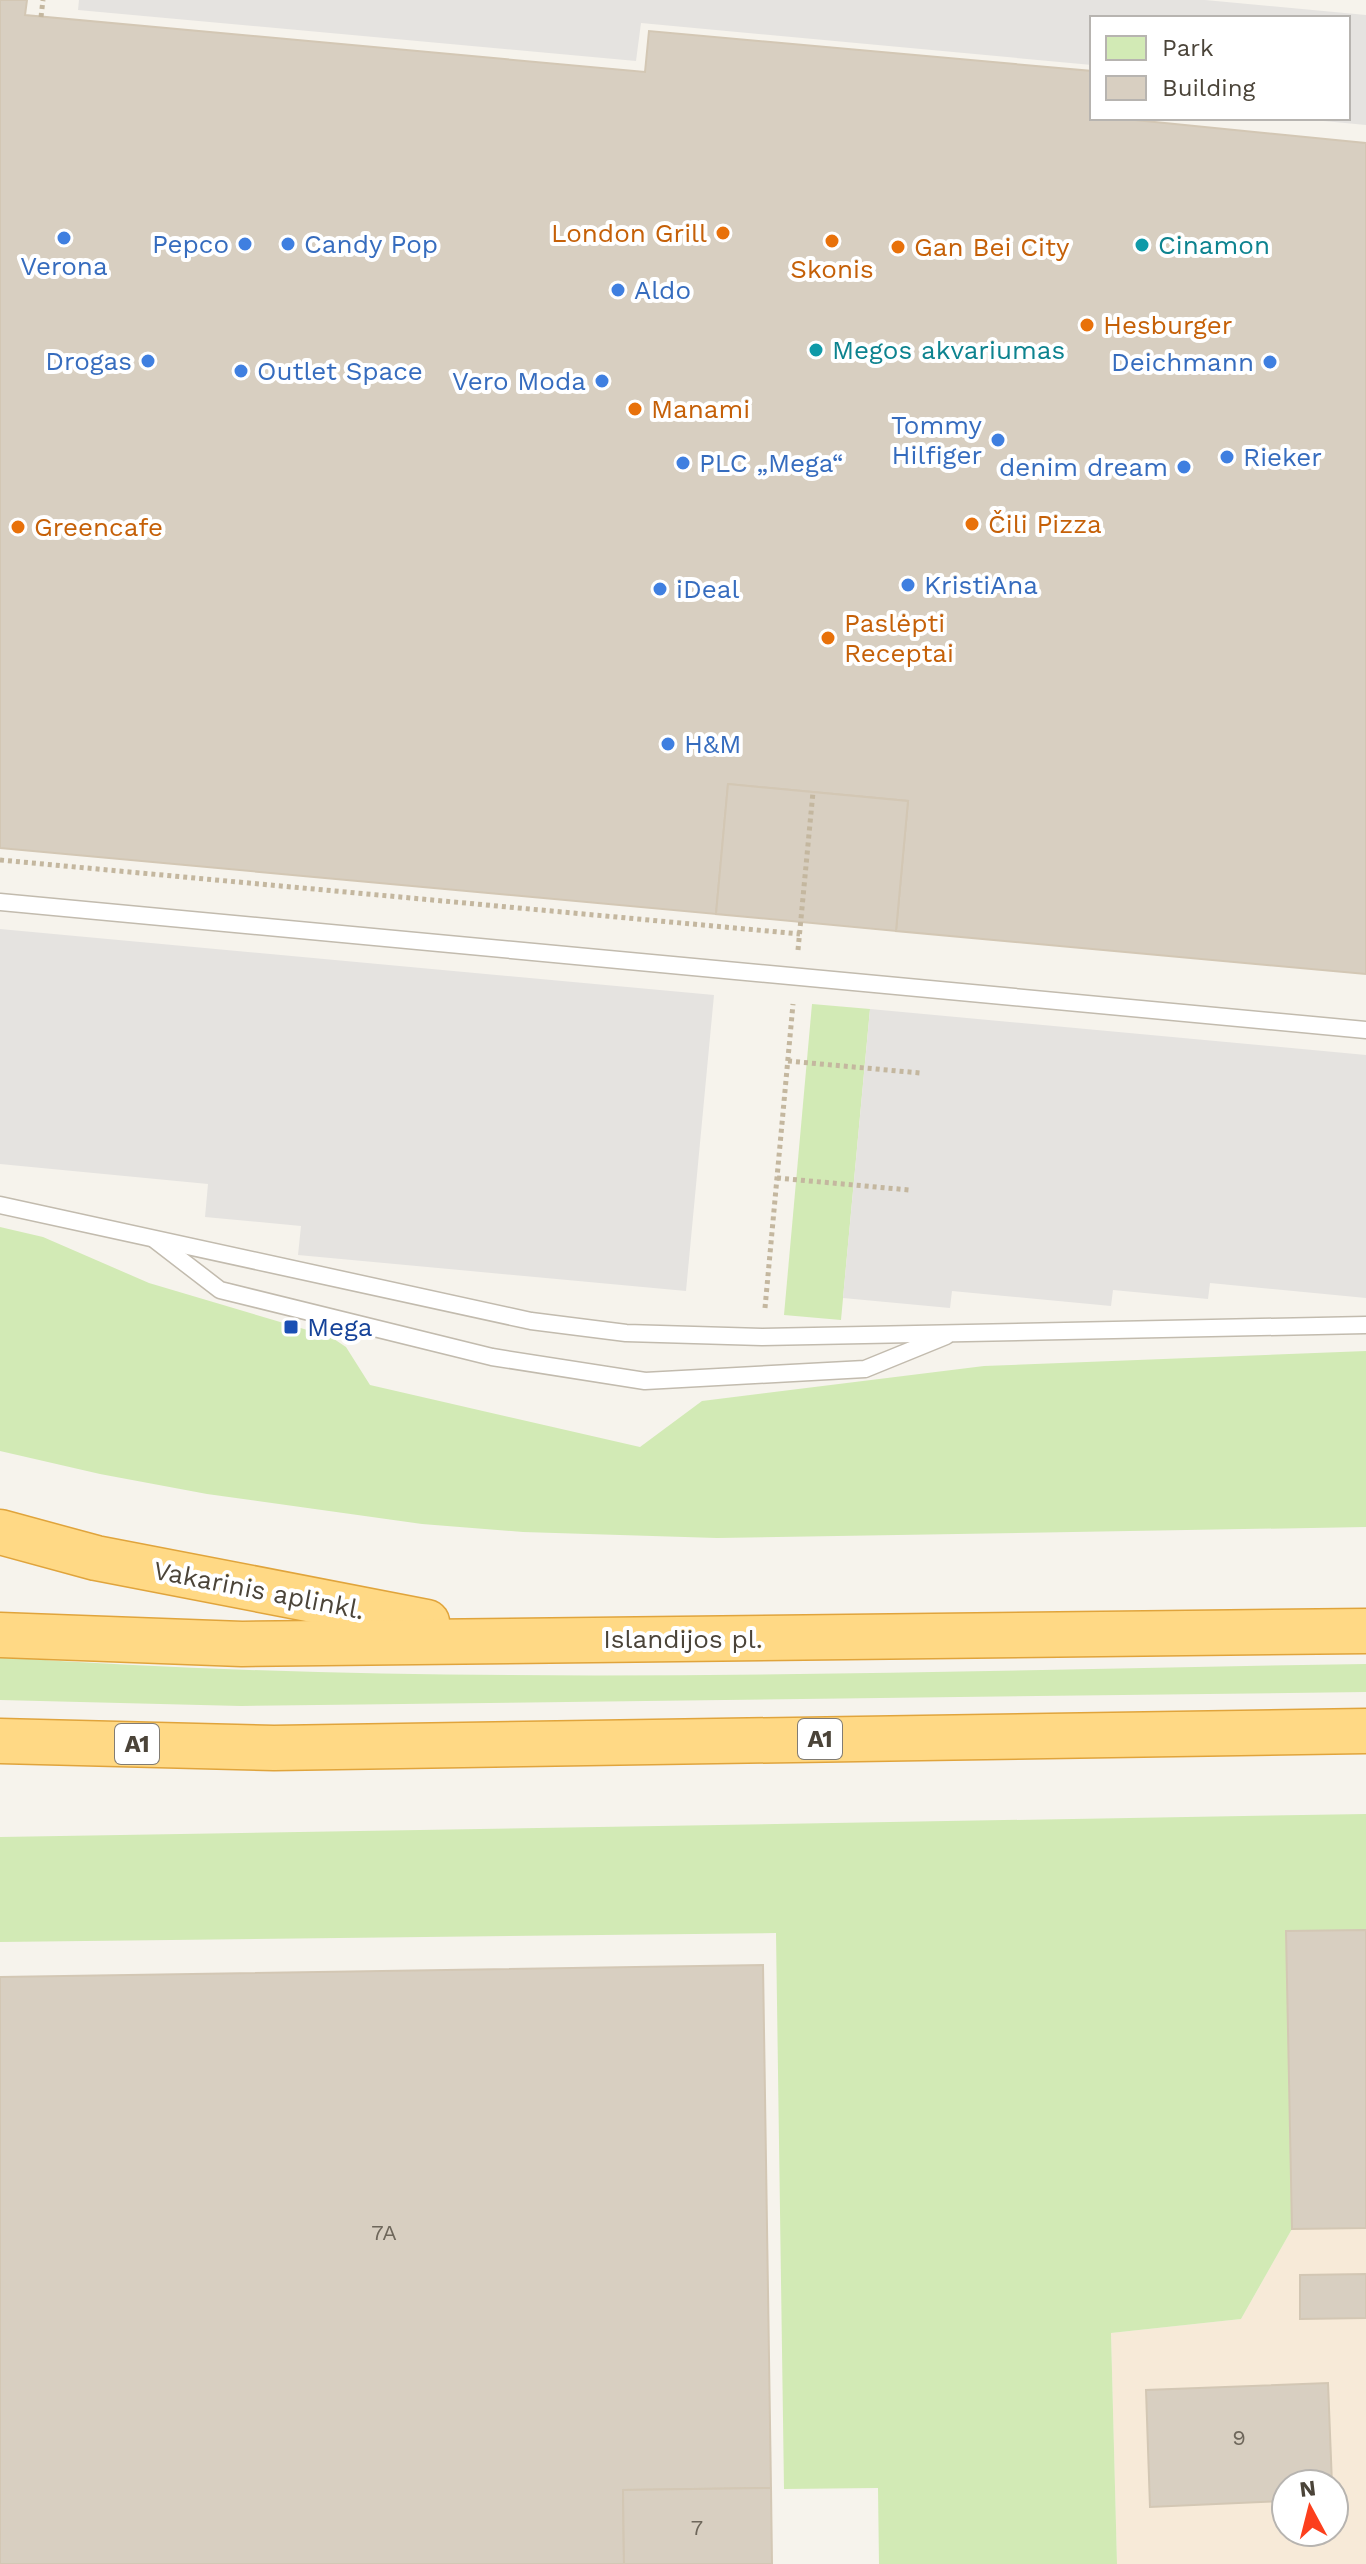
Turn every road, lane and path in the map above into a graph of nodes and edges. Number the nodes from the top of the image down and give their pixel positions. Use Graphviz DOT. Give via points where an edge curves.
graph roads {
  1 [pos="43,0"];
  2 [pos="41,17"];
  3 [pos="813,792"];
  4 [pos="0,860"];
  5 [pos="0,902"];
  6 [pos="800,934"];
  7 [pos="796,977"];
  8 [pos="1366,1030"];
  9 [pos="788,1061"];
  10 [pos="920,1073"];
  11 [pos="777,1178"];
  12 [pos="909,1190"];
  13 [pos="0,1205"];
  14 [pos="151,1237"];
  15 [pos="1366,1325"];
  16 [pos="955,1332"];
  17 [pos="762,1337"];
  18 [pos="0,1532"];
  19 [pos="1366,1631"];
  20 [pos="0,1635"];
  21 [pos="519,1639"];
  22 [pos="1366,1731"];
  23 [pos="0,1741"];
  24 [pos="274,1748"];
  25 [pos="0,1772"];
  1 -- 2 [label="path"];
  3 -- 6 [label="path"];
  4 -- 6 [label="path"];
  5 -- 7 [label="lane"];
  6 -- 7 [label="path"];
  7 -- 8 [label="lane"];
  7 -- 9 [label="path"];
  9 -- 10 [label="path"];
  9 -- 11 [label="path"];
  11 -- 12 [label="path"];
  11 -- 17 [label="path"];
  13 -- 14 [label="lane"];
  14 -- 16 [label="lane" via="220,1290 492,1357 645,1381 865,1369"];
  14 -- 17 [label="lane" via="531,1321 626,1333"];
  15 -- 16 [label="lane"];
  16 -- 17 [label="lane"];
  18 -- 21 [label="highway, Vakarinis aplinkl." via="96,1558"];
  19 -- 21 [label="highway, Islandijos pl."];
  20 -- 21 [label="highway, Islandijos pl." via="242,1644"];
  22 -- 24 [label="highway, A1"];
  23 -- 24 [label="highway, A1"];
  24 -- 25 [label="highway"];
}
